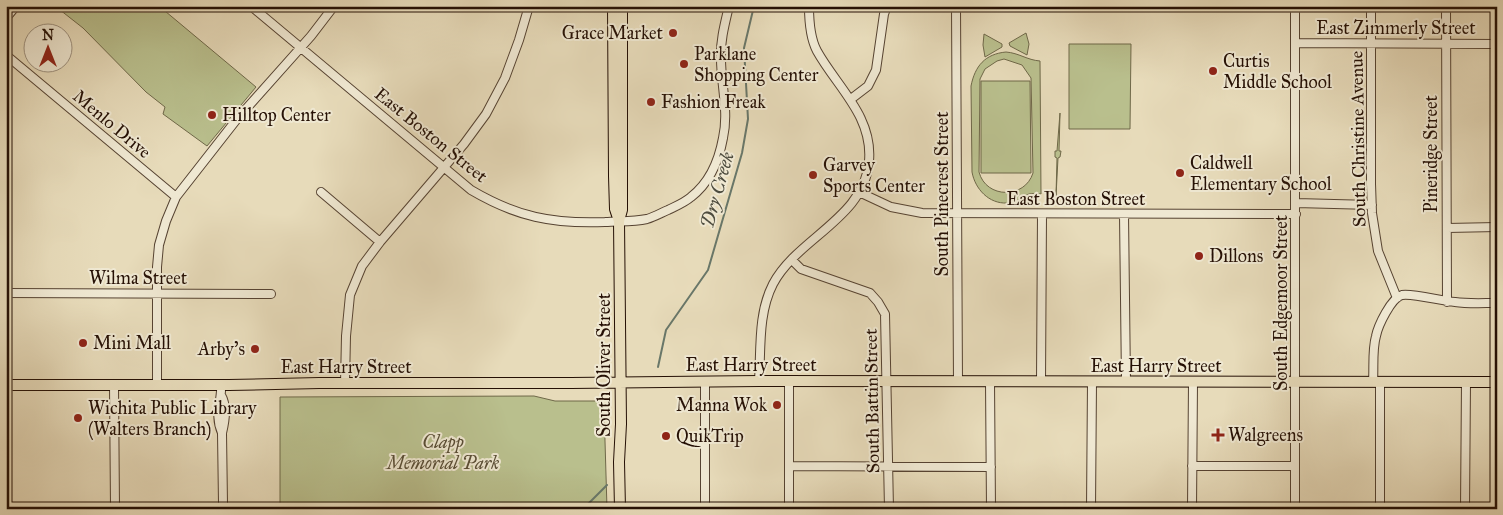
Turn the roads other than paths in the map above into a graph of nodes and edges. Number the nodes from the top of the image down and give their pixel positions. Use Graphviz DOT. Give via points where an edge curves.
graph roads {
  1 [pos="16,6"];
  2 [pos="251,6"];
  3 [pos="334,6"];
  4 [pos="529,6"];
  5 [pos="613,6"];
  6 [pos="622,6"];
  7 [pos="729,6"];
  8 [pos="809,6"];
  9 [pos="887,6"];
  10 [pos="956,6"];
  11 [pos="1295,6"];
  12 [pos="1371,6"];
  13 [pos="1446,6"];
  14 [pos="6,18"];
  15 [pos="1296,43"];
  16 [pos="1371,43"];
  17 [pos="1446,43"];
  18 [pos="1497,44"];
  19 [pos="301,47"];
  20 [pos="6,55"];
  21 [pos="851,99"];
  22 [pos="444,168"];
  23 [pos="321,192"];
  24 [pos="861,192"];
  25 [pos="176,197"];
  26 [pos="1296,203"];
  27 [pos="1372,205"];
  28 [pos="957,213"];
  29 [pos="1042,214"];
  30 [pos="1124,214"];
  31 [pos="1296,214"];
  32 [pos="619,221"];
  33 [pos="1497,227"];
  34 [pos="1447,228"];
  35 [pos="380,242"];
  36 [pos="792,260"];
  37 [pos="157,292"];
  38 [pos="6,293"];
  39 [pos="270,294"];
  40 [pos="1397,298"];
  41 [pos="1447,302"];
  42 [pos="1497,302"];
  43 [pos="759,380"];
  44 [pos="705,381"];
  45 [pos="789,381"];
  46 [pos="621,382"];
  47 [pos="886,382"];
  48 [pos="958,382"];
  49 [pos="990,382"];
  50 [pos="1041,382"];
  51 [pos="1092,382"];
  52 [pos="1126,382"];
  53 [pos="1193,382"];
  54 [pos="1296,382"];
  55 [pos="1376,382"];
  56 [pos="1466,382"];
  57 [pos="1497,382"];
  58 [pos="345,383"];
  59 [pos="114,384"];
  60 [pos="6,385"];
  61 [pos="157,385"];
  62 [pos="221,390"];
  63 [pos="789,466"];
  64 [pos="889,466"];
  65 [pos="1192,466"];
  66 [pos="1296,466"];
  67 [pos="991,467"];
  68 [pos="115,509"];
  69 [pos="225,509"];
  70 [pos="620,509"];
  71 [pos="705,509"];
  72 [pos="788,509"];
  73 [pos="889,509"];
  74 [pos="991,509"];
  75 [pos="1091,509"];
  76 [pos="1192,509"];
  77 [pos="1295,509"];
  78 [pos="1380,509"];
  79 [pos="1465,509"];
  1 -- 14 [label="street"];
  2 -- 19 [label="street, East Boston Street"];
  3 -- 19 [label="street"];
  4 -- 22 [label="street" via="505,78 493,102"];
  5 -- 32 [label="main road, South Oliver Street" via="614,176 615,209"];
  6 -- 32 [label="main road, South Oliver Street" via="622,210"];
  7 -- 32 [label="street, East Boston Street" via="721,58 724,138 710,174 698,191 684,202 650,218"];
  8 -- 21 [label="street" via="809,20 817,50"];
  9 -- 21 [label="street" via="876,70 868,86"];
  10 -- 28 [label="street, South Pinecrest Street"];
  11 -- 15 [label="street, South Edgemoor Street"];
  12 -- 16 [label="street, South Christine Avenue"];
  13 -- 17 [label="street, Pineridge Street"];
  15 -- 16 [label="street, East Zimmerly Street"];
  15 -- 26 [label="street, South Edgemoor Street"];
  16 -- 17 [label="street, East Zimmerly Street"];
  16 -- 27 [label="street, South Christine Avenue"];
  17 -- 18 [label="street, East Zimmerly Street"];
  17 -- 34 [label="street, Pineridge Street"];
  19 -- 22 [label="street, East Boston Street"];
  19 -- 25 [label="street" via="237,119"];
  20 -- 25 [label="street, Menlo Drive"];
  21 -- 24 [label="street" via="867,132 870,161"];
  22 -- 32 [label="street, East Boston Street" via="470,190 493,203 544,220"];
  22 -- 35 [label="street"];
  23 -- 35 [label="street"];
  24 -- 28 [label="street, East Boston Street" via="891,208 922,213"];
  24 -- 36 [label="street"];
  25 -- 37 [label="street" via="159,245"];
  26 -- 27 [label="street"];
  26 -- 31 [label="street, South Edgemoor Street"];
  27 -- 40 [label="street, South Christine Avenue" via="1378,251"];
  28 -- 29 [label="street, East Boston Street"];
  28 -- 48 [label="street, South Pinecrest Street"];
  29 -- 30 [label="street, East Boston Street"];
  29 -- 50 [label="street"];
  30 -- 31 [label="street, East Boston Street"];
  30 -- 52 [label="street"];
  31 -- 54 [label="street, South Edgemoor Street"];
  32 -- 46 [label="main road, South Oliver Street"];
  33 -- 34 [label="street"];
  34 -- 41 [label="street, Pineridge Street"];
  35 -- 58 [label="street" via="362,266 350,295"];
  36 -- 43 [label="street" via="774,282 763,311"];
  36 -- 47 [label="street, South Battin Street" via="801,269 870,293 878,302 885,314"];
  37 -- 38 [label="street, Wilma Street"];
  37 -- 39 [label="street, Wilma Street"];
  37 -- 61 [label="street"];
  40 -- 41 [label="street" via="1416,295"];
  40 -- 55 [label="street" via="1384,316 1376,336"];
  41 -- 42 [label="street"];
  43 -- 44 [label="main road, East Harry Street"];
  43 -- 45 [label="main road, East Harry Street"];
  44 -- 46 [label="main road, East Harry Street"];
  44 -- 71 [label="street"];
  45 -- 47 [label="main road, East Harry Street"];
  45 -- 63 [label="street"];
  46 -- 58 [label="main road, East Harry Street"];
  46 -- 70 [label="main road, South Oliver Street"];
  47 -- 48 [label="main road, East Harry Street"];
  47 -- 64 [label="street, South Battin Street"];
  48 -- 49 [label="main road, East Harry Street"];
  49 -- 50 [label="main road, East Harry Street"];
  49 -- 67 [label="street"];
  50 -- 51 [label="main road, East Harry Street"];
  51 -- 52 [label="main road, East Harry Street"];
  51 -- 75 [label="street"];
  52 -- 53 [label="main road, East Harry Street"];
  53 -- 54 [label="main road, East Harry Street"];
  53 -- 65 [label="street"];
  54 -- 55 [label="main road, East Harry Street"];
  54 -- 66 [label="street, South Edgemoor Street"];
  55 -- 56 [label="main road, East Harry Street"];
  55 -- 78 [label="street"];
  56 -- 57 [label="main road, East Harry Street"];
  56 -- 79 [label="street"];
  58 -- 62 [label="main road, East Harry Street"];
  59 -- 60 [label="main road, East Harry Street"];
  59 -- 61 [label="main road, East Harry Street"];
  59 -- 68 [label="street"];
  61 -- 62 [label="main road, East Harry Street"];
  62 -- 69 [label="street" via="218,424 222,433"];
  63 -- 64 [label="street"];
  63 -- 72 [label="street"];
  64 -- 67 [label="street"];
  64 -- 73 [label="street, South Battin Street"];
  65 -- 66 [label="street"];
  65 -- 76 [label="street"];
  66 -- 77 [label="street, South Edgemoor Street"];
  67 -- 74 [label="street"];
}
